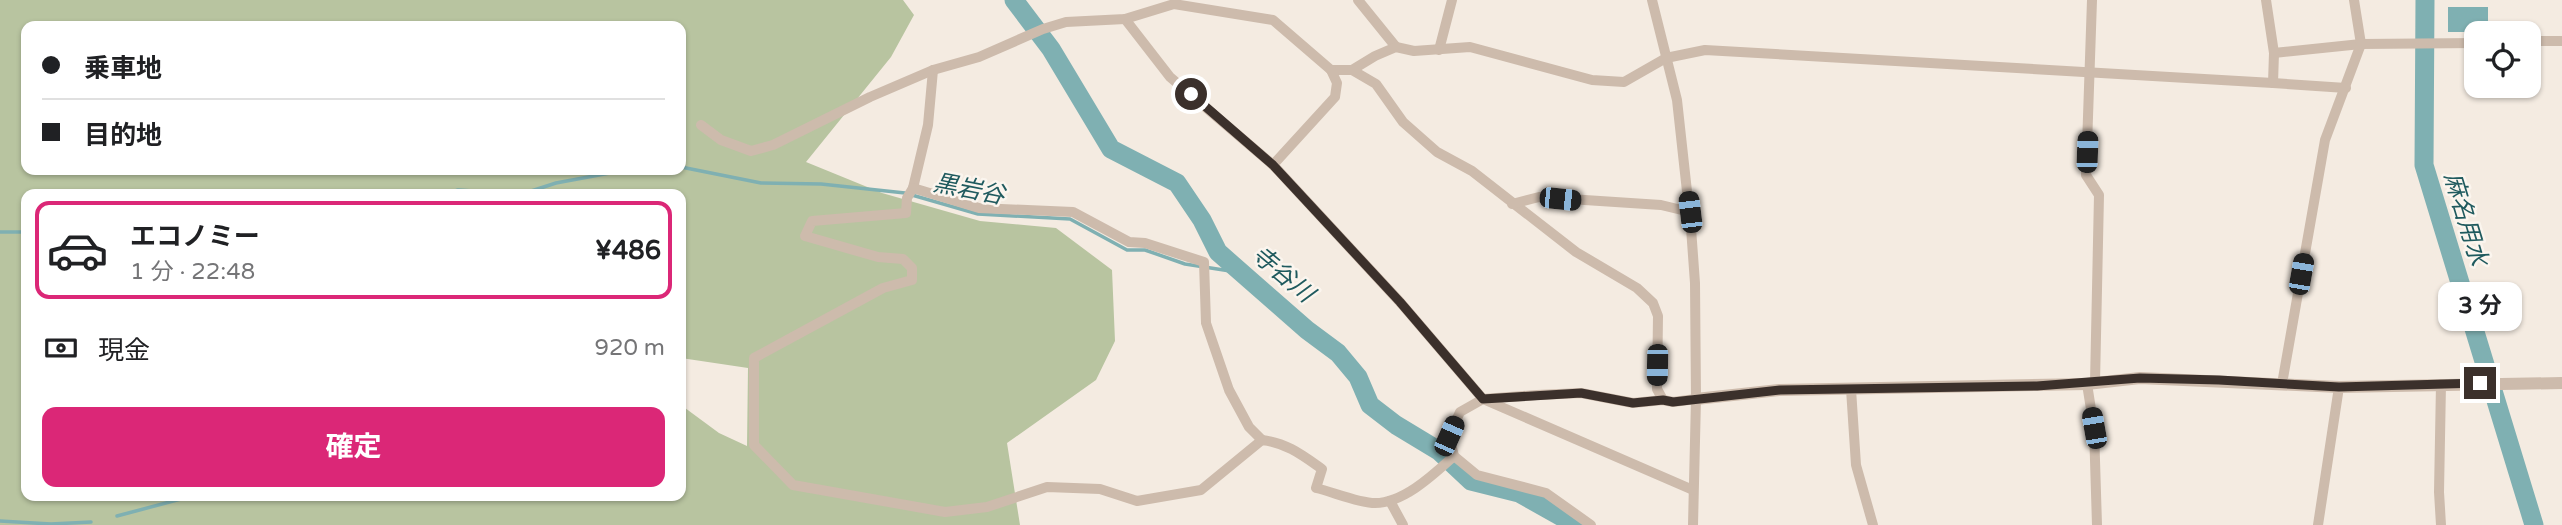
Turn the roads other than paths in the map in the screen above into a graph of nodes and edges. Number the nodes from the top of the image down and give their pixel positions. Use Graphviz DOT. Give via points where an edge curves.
graph roads {
  1 [pos="1358,0"];
  2 [pos="1452,0"];
  3 [pos="1652,0"];
  4 [pos="2092,0"];
  5 [pos="2266,0"];
  6 [pos="2354,0"];
  7 [pos="1173,2"];
  8 [pos="1125,19"];
  9 [pos="2541,41"];
  10 [pos="2562,41"];
  11 [pos="2464,43"];
  12 [pos="2361,44"];
  13 [pos="1396,47"];
  14 [pos="1438,50"];
  15 [pos="2274,53"];
  16 [pos="1666,58"];
  17 [pos="933,70"];
  18 [pos="1331,70"];
  19 [pos="1352,70"];
  20 [pos="2091,72"];
  21 [pos="2273,83"];
  22 [pos="2346,88"];
  23 [pos="701,125"];
  24 [pos="1273,165"];
  25 [pos="911,192"];
  26 [pos="1511,204"];
  27 [pos="1690,212"];
  28 [pos="2091,383"];
  29 [pos="2562,383"];
  30 [pos="2282,384"];
  31 [pos="2441,384"];
  32 [pos="2339,387"];
  33 [pos="1851,389"];
  34 [pos="1483,399"];
  35 [pos="1696,399"];
  36 [pos="1663,400"];
  37 [pos="1262,440"];
  38 [pos="1454,456"];
  39 [pos="1693,491"];
  40 [pos="1390,501"];
  41 [pos="1404,525"];
  42 [pos="1591,525"];
  43 [pos="1693,525"];
  44 [pos="1873,525"];
  45 [pos="2098,525"];
  46 [pos="2318,525"];
  47 [pos="2441,525"];
  1 -- 13 [label="street"];
  2 -- 14 [label="street"];
  3 -- 16 [label="street"];
  4 -- 20 [label="street"];
  5 -- 15 [label="street"];
  6 -- 12 [label="street"];
  7 -- 8 [label="street"];
  7 -- 18 [label="street" via="1273,20"];
  8 -- 17 [label="street" via="1066,22"];
  8 -- 24 [label="street" via="1170,77"];
  9 -- 10 [label="street"];
  11 -- 12 [label="street"];
  12 -- 15 [label="street"];
  12 -- 22 [label="street"];
  13 -- 14 [label="street"];
  13 -- 19 [label="street"];
  14 -- 16 [label="street" via="1470,47 1592,80 1624,82"];
  15 -- 21 [label="street"];
  16 -- 20 [label="street" via="1705,50"];
  16 -- 27 [label="street" via="1677,100"];
  17 -- 23 [label="street" via="751,151 721,140"];
  17 -- 25 [label="street" via="928,125"];
  18 -- 19 [label="street"];
  18 -- 24 [label="street" via="1337,83 1335,97"];
  19 -- 26 [label="street" via="1376,84 1403,122 1437,152 1472,172"];
  20 -- 21 [label="street"];
  20 -- 28 [label="street" via="2086,175 2099,195"];
  21 -- 22 [label="street"];
  22 -- 30 [label="street" via="2325,140"];
  24 -- 34 [label="street"];
  25 -- 37 [label="street" via="979,208 1073,212 1129,242 1204,262 1206,323 1229,390 1249,427"];
  25 -- 37 [label="street" via="906,213 812,221 806,236 878,257 903,259 912,268 912,280 883,288 754,358 754,445 793,485 945,512 987,507 1047,487 1100,489 1137,501 1200,489"];
  26 -- 27 [label="street" via="1539,197 1661,205"];
  26 -- 36 [label="street" via="1653,303 1658,316 1657,389"];
  27 -- 35 [label="street"];
  28 -- 30 [label="street" via="2140,378"];
  28 -- 33 [label="street"];
  28 -- 45 [label="street"];
  29 -- 31 [label="street"];
  30 -- 32 [label="street"];
  31 -- 32 [label="street"];
  31 -- 47 [label="street"];
  32 -- 46 [label="street"];
  33 -- 35 [label="street" via="1780,390"];
  33 -- 44 [label="street" via="1856,465"];
  34 -- 36 [label="street" via="1581,393 1633,403"];
  34 -- 38 [label="street" via="1460,412 1449,436"];
  34 -- 39 [label="street"];
  35 -- 36 [label="street"];
  35 -- 39 [label="street"];
  37 -- 40 [label="street" via="1297,450 1322,469 1316,488 1373,503"];
  38 -- 40 [label="street" via="1427,481"];
  38 -- 42 [label="street" via="1477,475 1546,493"];
  39 -- 43 [label="street"];
  40 -- 41 [label="street"];
}
